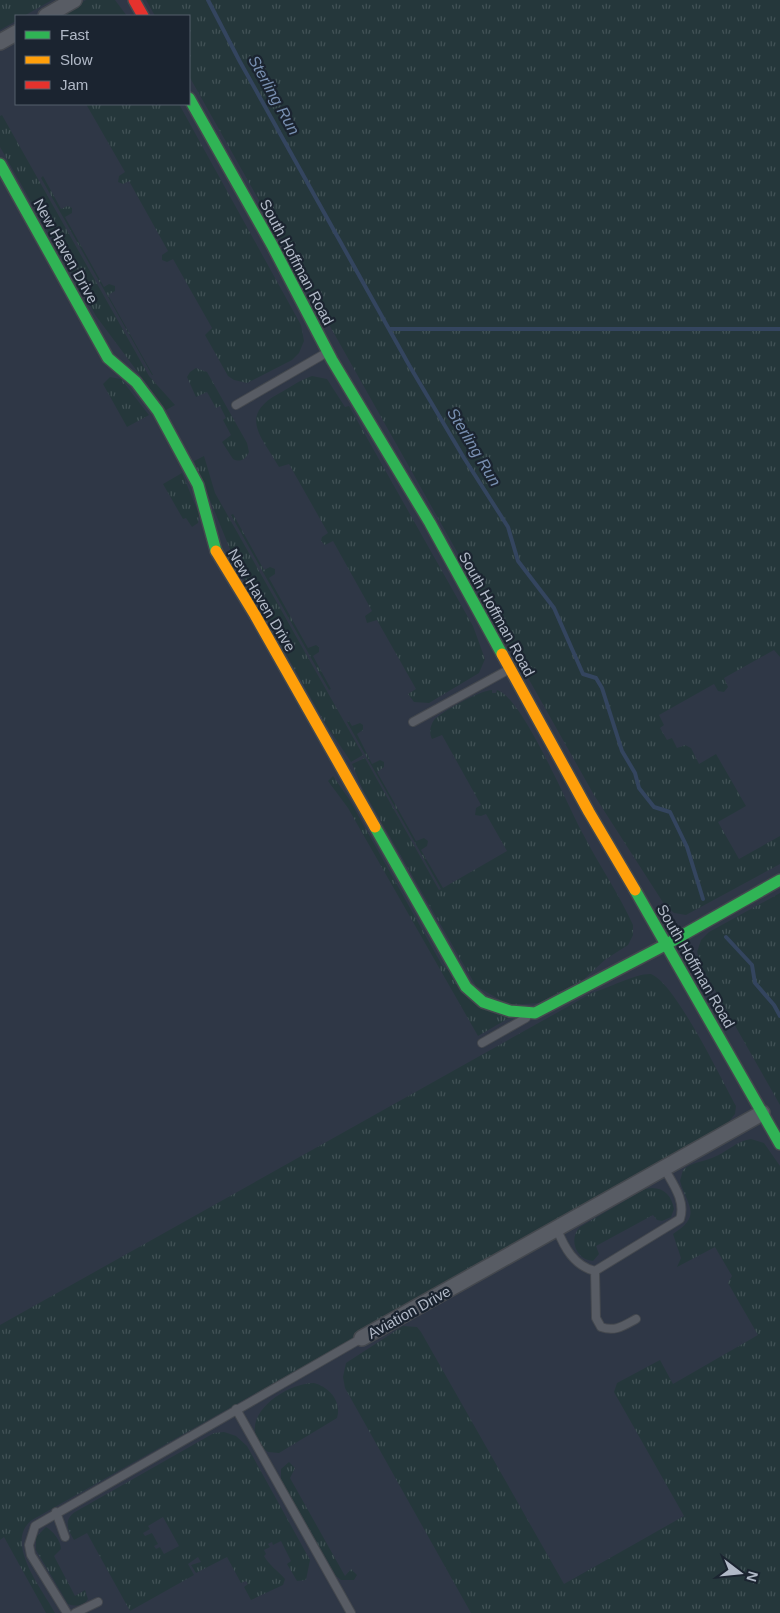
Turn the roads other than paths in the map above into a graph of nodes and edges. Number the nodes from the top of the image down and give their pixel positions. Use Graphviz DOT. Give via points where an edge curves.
graph roads {
  1 [pos="74,0"];
  2 [pos="134,0"];
  3 [pos="48,15"];
  4 [pos="142,15"];
  5 [pos="15,34"];
  6 [pos="0,42"];
  7 [pos="190,100"];
  8 [pos="0,164"];
  9 [pos="328,352"];
  10 [pos="236,405"];
  11 [pos="510,669"];
  12 [pos="414,722"];
  13 [pos="780,880"];
  14 [pos="667,944"];
  15 [pos="535,1013"];
  16 [pos="482,1043"];
  17 [pos="762,1113"];
  18 [pos="780,1144"];
  19 [pos="664,1168"];
  20 [pos="557,1229"];
  21 [pos="595,1270"];
  22 [pos="636,1319"];
  23 [pos="362,1338"];
  24 [pos="236,1410"];
  25 [pos="56,1512"];
  26 [pos="65,1537"];
  27 [pos="98,1602"];
  28 [pos="67,1613"];
  29 [pos="75,1613"];
  30 [pos="350,1613"];
  1 -- 3 [label="street"];
  2 -- 4 [label="street"];
  5 -- 6 [label="street"];
  7 -- 9 [label="street, South Hoffman Road"];
  8 -- 15 [label="street, New Haven Drive" via="108,358 136,382 158,411 198,485 214,548 255,614 460,977 483,1002 510,1011"];
  9 -- 10 [label="lane"];
  9 -- 11 [label="street, South Hoffman Road" via="430,523"];
  11 -- 12 [label="lane"];
  11 -- 14 [label="street, South Hoffman Road"];
  13 -- 14 [label="street"];
  14 -- 15 [label="street"];
  14 -- 17 [label="street, South Hoffman Road"];
  15 -- 16 [label="lane"];
  17 -- 18 [label="street, South Hoffman Road"];
  17 -- 19 [label="street, Aviation Drive"];
  19 -- 20 [label="street, Aviation Drive"];
  19 -- 21 [label="lane" via="681,1200 683,1211 680,1219"];
  20 -- 21 [label="lane" via="574,1260 587,1269"];
  20 -- 23 [label="street, Aviation Drive"];
  21 -- 22 [label="lane" via="596,1318 601,1327 610,1330 621,1328"];
  23 -- 24 [label="lane, Aviation Drive"];
  24 -- 25 [label="lane, Aviation Drive"];
  24 -- 30 [label="lane"];
  25 -- 26 [label="lane"];
  25 -- 28 [label="lane, Aviation Drive" via="35,1526 29,1545 31,1555"];
  27 -- 29 [label="lane"];
}
